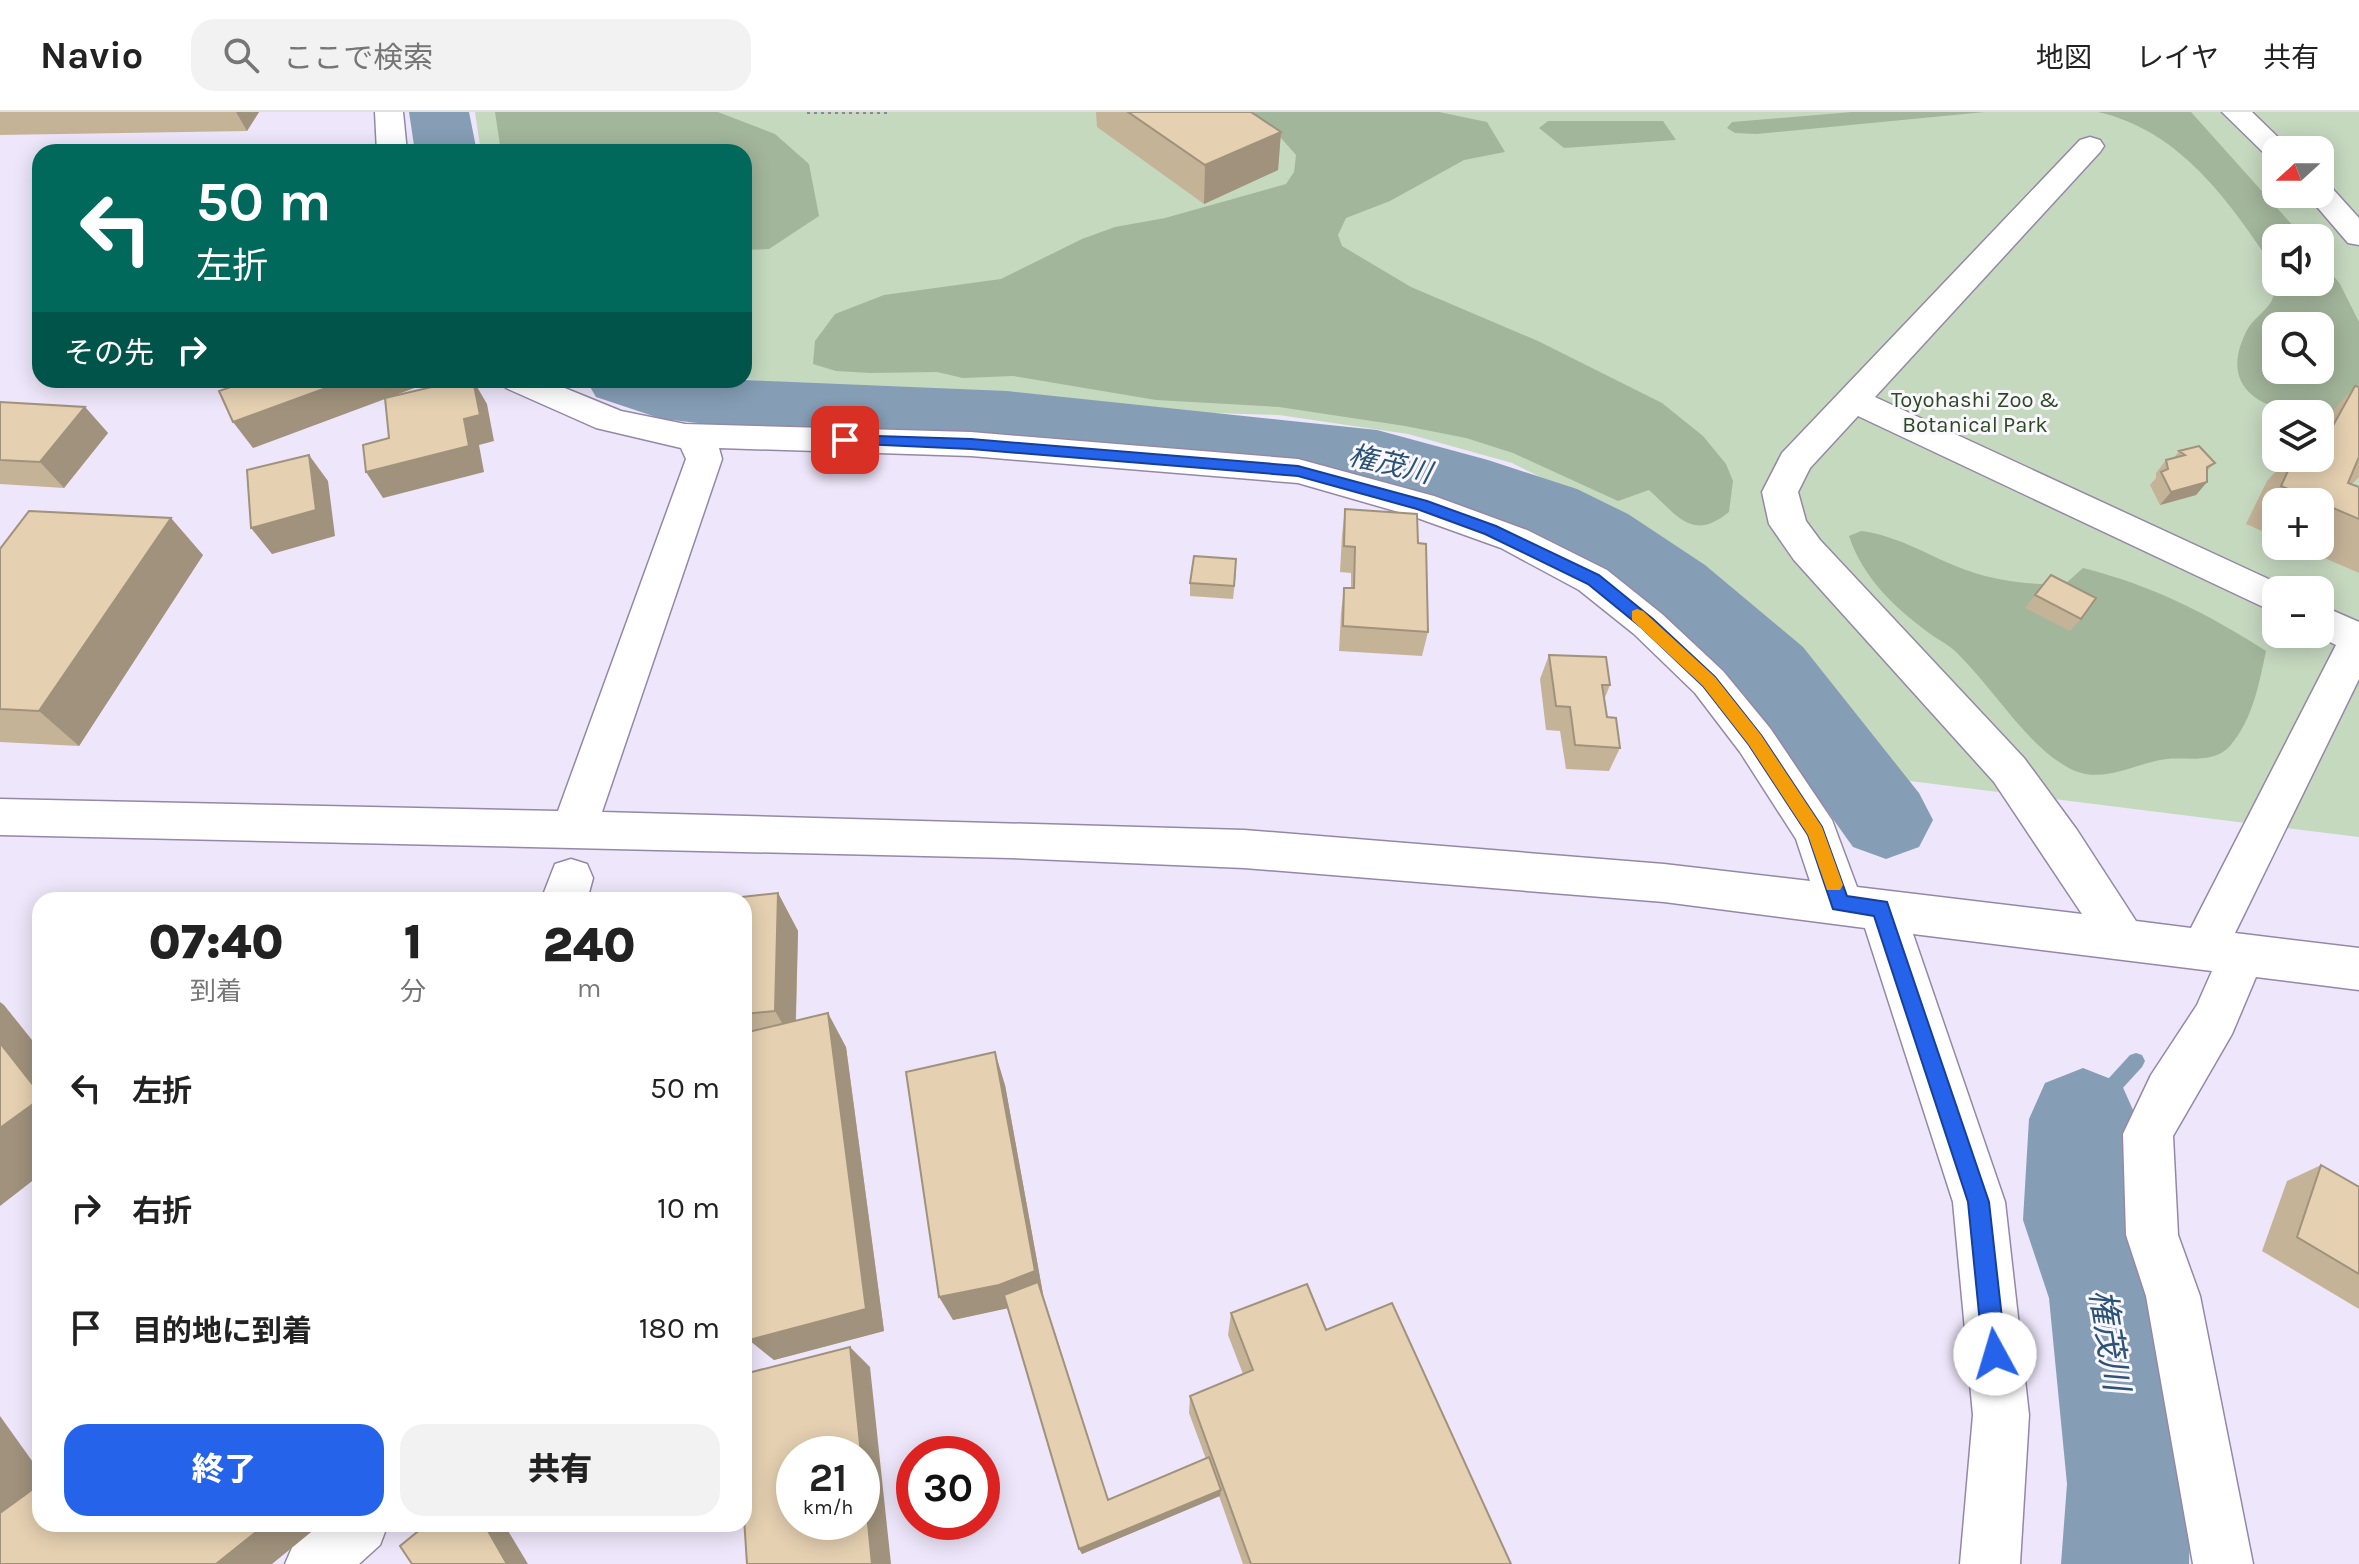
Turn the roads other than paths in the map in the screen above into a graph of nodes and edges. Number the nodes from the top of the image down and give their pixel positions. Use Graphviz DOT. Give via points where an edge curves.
graph roads {
  1 [pos="389,112"];
  2 [pos="2236,112"];
  3 [pos="2262,136"];
  4 [pos="391,144"];
  5 [pos="2090,146"];
  6 [pos="2334,208"];
  7 [pos="2359,236"];
  8 [pos="535,388"];
  9 [pos="1853,400"];
  10 [pos="688,435"];
  11 [pos="2262,592"];
  12 [pos="2334,627"];
  13 [pos="2359,639"];
  14 [pos="0,817"];
  15 [pos="574,829"];
  16 [pos="1860,906"];
  17 [pos="2123,940"];
  18 [pos="2222,952"];
  19 [pos="2359,969"];
  20 [pos="350,1532"];
  21 [pos="315,1564"];
  22 [pos="1990,1564"];
  23 [pos="2223,1564"];
  1 -- 4 [label="street"];
  2 -- 3 [label="street"];
  5 -- 9 [label="street"];
  6 -- 7 [label="street"];
  8 -- 10 [label="street" via="589,413"];
  9 -- 11 [label="street"];
  9 -- 17 [label="street" via="1783,481 1780,492 1788,524 2009,770"];
  10 -- 15 [label="street" via="700,443 704,459"];
  10 -- 16 [label="street" via="971,444 1298,471 1421,505 1514,539 1593,580 1709,682 1755,740"];
  12 -- 13 [label="street"];
  13 -- 18 [label="street"];
  14 -- 15 [label="street"];
  15 -- 16 [label="street" via="1244,849 1664,883"];
  16 -- 17 [label="street"];
  16 -- 22 [label="street" via="1979,1202 2001,1415"];
  17 -- 18 [label="street"];
  18 -- 19 [label="street"];
  18 -- 23 [label="street" via="2215,1019 2148,1134 2152,1235 2173,1296"];
  20 -- 21 [label="street"];
}
